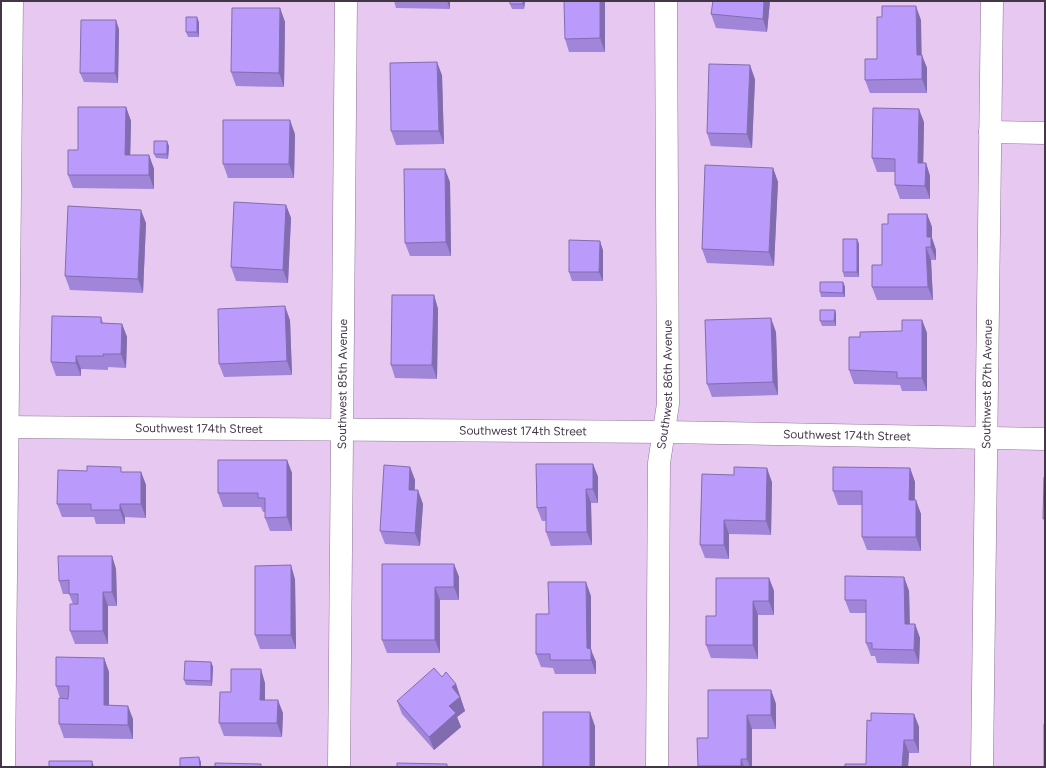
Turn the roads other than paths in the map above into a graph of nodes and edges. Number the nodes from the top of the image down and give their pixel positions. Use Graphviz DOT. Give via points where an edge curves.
graph roads {
  1 [pos="12,1"];
  2 [pos="346,1"];
  3 [pos="666,1"];
  4 [pos="992,1"];
  5 [pos="990,132"];
  6 [pos="1045,133"];
  7 [pos="4,427"];
  8 [pos="342,430"];
  9 [pos="664,432"];
  10 [pos="987,438"];
  11 [pos="1045,439"];
  12 [pos="4,767"];
  13 [pos="339,767"];
  14 [pos="656,767"];
  15 [pos="982,767"];
  1 -- 7 [label="street"];
  2 -- 8 [label="street, Southwest 85th Avenue"];
  3 -- 9 [label="street, Southwest 86th Avenue" via="668,404"];
  4 -- 5 [label="street, Southwest 87th Avenue"];
  5 -- 6 [label="street"];
  5 -- 10 [label="street, Southwest 87th Avenue"];
  7 -- 8 [label="street, Southwest 174th Street"];
  7 -- 12 [label="street"];
  8 -- 9 [label="street, Southwest 174th Street"];
  8 -- 13 [label="street, Southwest 85th Avenue"];
  9 -- 10 [label="street, Southwest 174th Street"];
  9 -- 14 [label="street, Southwest 86th Avenue" via="659,463"];
  10 -- 11 [label="street, Southwest 174th Street"];
  10 -- 15 [label="street, Southwest 87th Avenue"];
}
